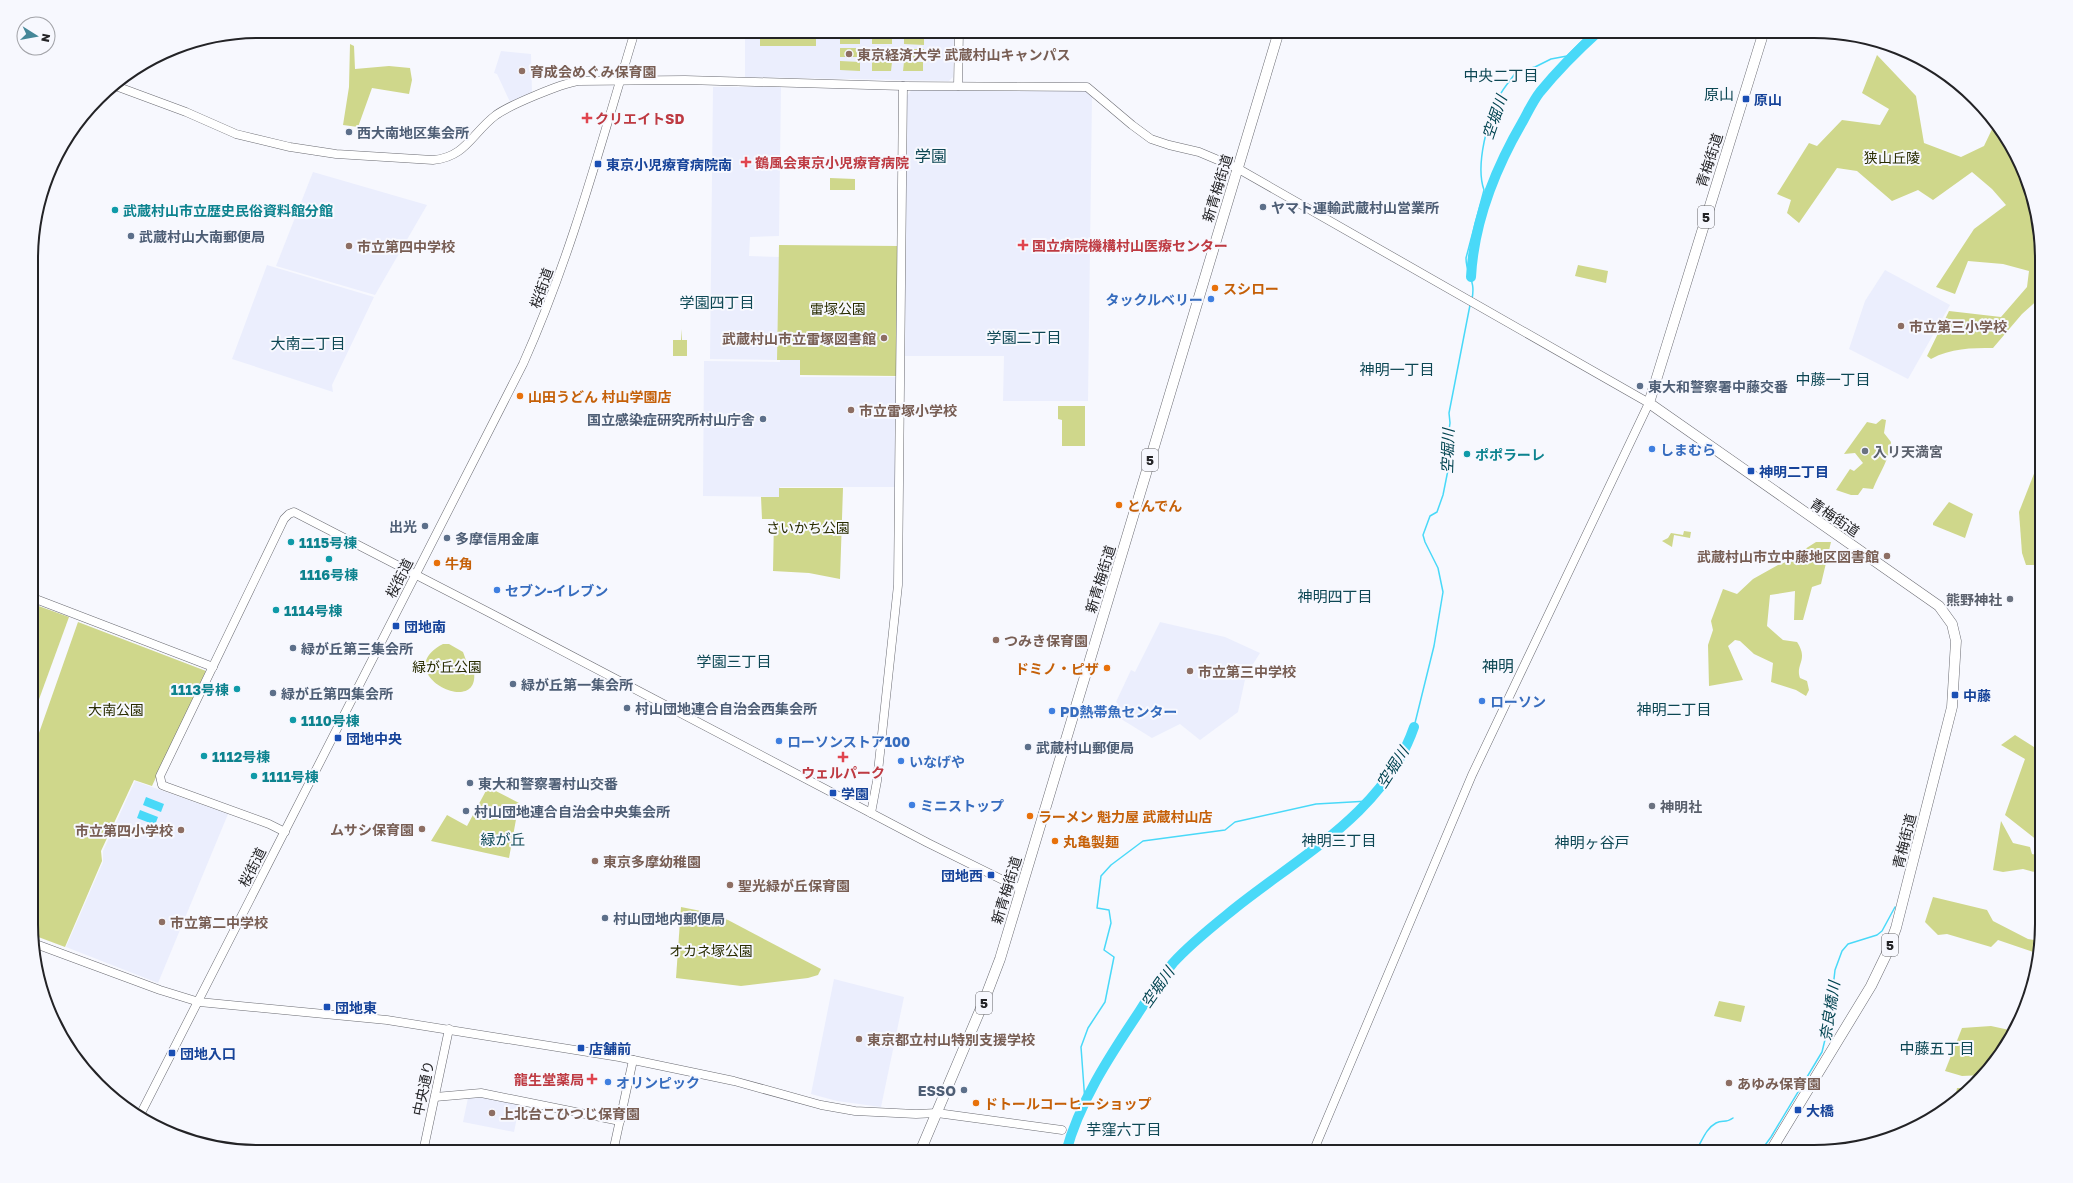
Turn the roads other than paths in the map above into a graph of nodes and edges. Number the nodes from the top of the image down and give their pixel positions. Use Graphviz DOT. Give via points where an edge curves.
graph roads {
  1 [pos="633,38"];
  2 [pos="959,38"];
  3 [pos="1277,38"];
  4 [pos="1762,38"];
  5 [pos="620,80"];
  6 [pos="903,86"];
  7 [pos="958,86"];
  8 [pos="120,88"];
  9 [pos="1237,168"];
  10 [pos="1649,403"];
  11 [pos="415,575"];
  12 [pos="38,600"];
  13 [pos="213,667"];
  14 [pos="871,813"];
  15 [pos="285,832"];
  16 [pos="1021,890"];
  17 [pos="39,945"];
  18 [pos="199,1002"];
  19 [pos="449,1029"];
  20 [pos="633,1060"];
  21 [pos="435,1097"];
  22 [pos="142,1111"];
  23 [pos="937,1113"];
  24 [pos="620,1121"];
  25 [pos="1062,1130"];
  26 [pos="425,1145"];
  27 [pos="615,1145"];
  28 [pos="923,1145"];
  29 [pos="1316,1145"];
  30 [pos="1774,1145"];
  1 -- 5 [label="street, 桜街道"];
  2 -- 7 [label="street"];
  3 -- 9 [label="main road, 新青梅街道 / 5"];
  4 -- 10 [label="main road, 青梅街道 / 5"];
  5 -- 6 [label="street"];
  5 -- 8 [label="street" via="586,80 562,84 497,114 458,152 433,160 336,154 290,147 236,134"];
  5 -- 11 [label="street, 桜街道" via="566,257 544,318"];
  6 -- 7 [label="street"];
  6 -- 14 [label="street" via="898,585 877,781"];
  7 -- 9 [label="street" via="1087,87 1152,139 1199,152"];
  9 -- 10 [label="street"];
  9 -- 16 [label="main road, 新青梅街道 / 5"];
  10 -- 29 [label="street" via="1472,775"];
  10 -- 30 [label="main road, 青梅街道 / 5" via="1932,601 1946,614 1955,635 1956,662 1951,714 1896,928 1871,986"];
  11 -- 13 [label="street" via="297,513 292,513 284,519"];
  11 -- 14 [label="street"];
  11 -- 15 [label="street, 桜街道"];
  12 -- 13 [label="street"];
  13 -- 15 [label="street" via="160,776 160,782 167,787"];
  14 -- 16 [label="street"];
  15 -- 18 [label="street, 桜街道"];
  16 -- 23 [label="main road, 新青梅街道 / 5" via="984,1001"];
  17 -- 18 [label="street"];
  18 -- 19 [label="street" via="387,1020"];
  18 -- 22 [label="street, 桜街道"];
  19 -- 20 [label="street"];
  19 -- 21 [label="street, 中央通り"];
  20 -- 23 [label="street" via="754,1086 837,1108 880,1114"];
  20 -- 24 [label="street"];
  21 -- 24 [label="street" via="481,1093"];
  21 -- 26 [label="street, 中央通り"];
  23 -- 25 [label="street"];
  23 -- 28 [label="main road, 新青梅街道 / 5"];
  24 -- 27 [label="street"];
}
